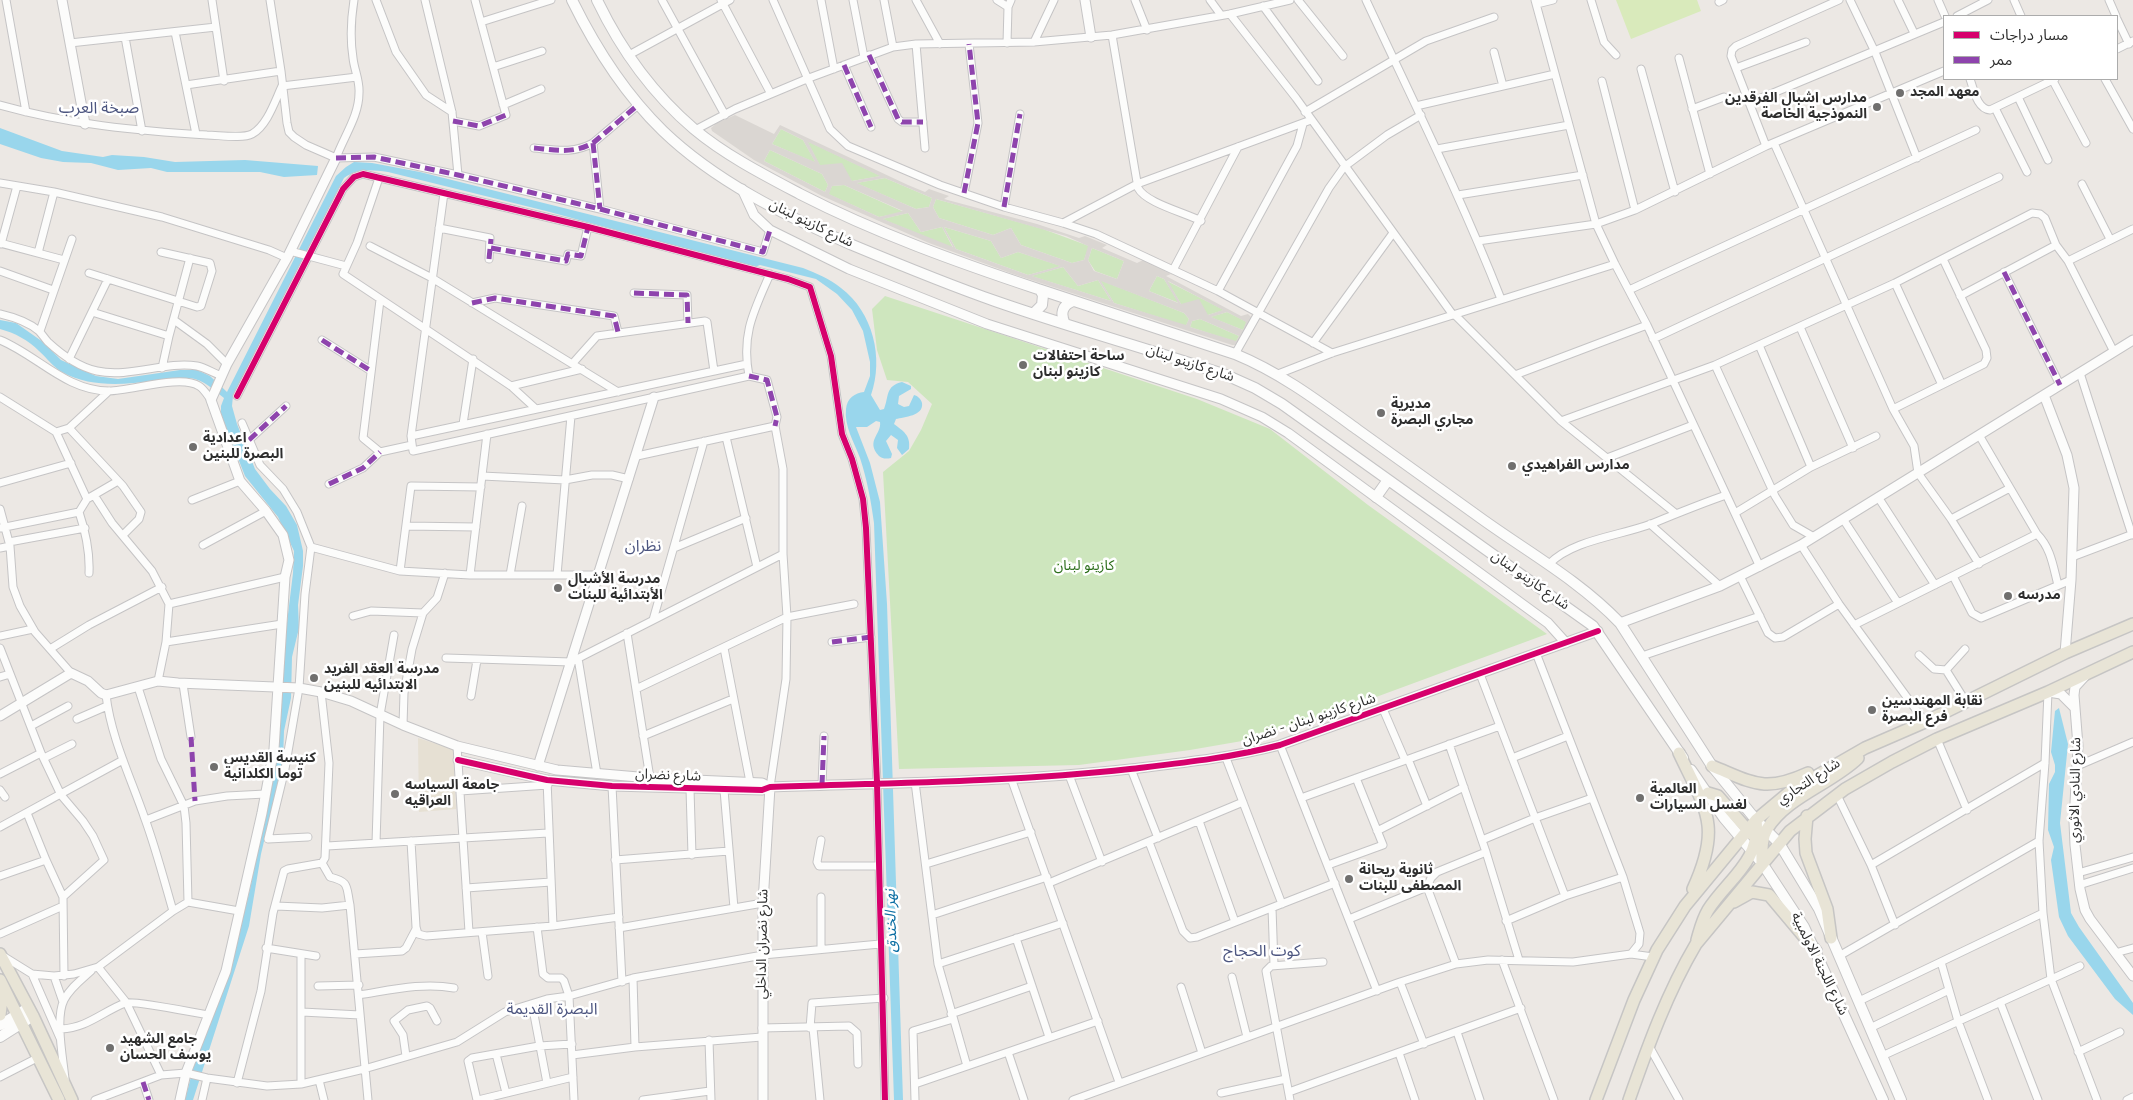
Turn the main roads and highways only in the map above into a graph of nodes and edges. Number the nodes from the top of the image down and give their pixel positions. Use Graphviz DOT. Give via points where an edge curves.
graph roads {
  1 [pos="572,0"];
  2 [pos="597,0"];
  3 [pos="1040,290"];
  4 [pos="1073,301"];
  5 [pos="1033,314"];
  6 [pos="1065,324"];
  7 [pos="1388,480"];
  8 [pos="1376,498"];
  9 [pos="2133,624"];
  10 [pos="2133,652"];
  11 [pos="1865,748"];
  12 [pos="1679,753"];
  13 [pos="1845,759"];
  14 [pos="1712,766"];
  15 [pos="1708,793"];
  16 [pos="1807,816"];
  17 [pos="1756,820"];
  18 [pos="1743,834"];
  19 [pos="1762,836"];
  20 [pos="1778,843"];
  21 [pos="1752,852"];
  22 [pos="1762,863"];
  23 [pos="1728,905"];
  24 [pos="1685,906"];
  25 [pos="1832,938"];
  26 [pos="1696,944"];
  27 [pos="1816,951"];
  28 [pos="0,954"];
  29 [pos="1,984"];
  30 [pos="30,1012"];
  31 [pos="0,1015"];
  32 [pos="19,1019"];
  33 [pos="0,1025"];
  34 [pos="0,1037"];
  35 [pos="1881,1099"];
  36 [pos="59,1100"];
  37 [pos="72,1100"];
  38 [pos="1596,1100"];
  39 [pos="1629,1100"];
  40 [pos="1901,1100"];
  1 -- 5 [label="main road, شارع كازينو لبنان" via="606,62 638,105 692,156 742,189 799,220 884,259"];
  2 -- 3 [label="main road, شارع كازينو لبنان" via="629,55 662,98 695,130 758,171 844,216 939,255"];
  3 -- 4 [label="main road, شارع كازينو لبنان"];
  3 -- 5 [label="main road" via="1042,305"];
  4 -- 6 [label="main road" via="1063,310"];
  4 -- 14 [label="main road, شارع كازينو لبنان" via="1235,354 1278,374 1549,564 1620,623"];
  5 -- 6 [label="main road, شارع كازينو لبنان"];
  6 -- 7 [label="main road, شارع كازينو لبنان" via="1219,372 1255,388"];
  7 -- 8 [label="main road"];
  7 -- 12 [label="main road, شارع كازينو لبنان" via="1598,631"];
  9 -- 11 [label="main road, شارع التجاري"];
  10 -- 16 [label="main road, شارع التجاري" via="1937,739 1892,762"];
  11 -- 13 [label="main road, شارع التجاري"];
  11 -- 19 [label="main road" via="1849,766 1786,810"];
  12 -- 15 [label="main road, شارع كازينو لبنان"];
  12 -- 24 [label="main road" via="1705,809 1710,834 1704,865"];
  13 -- 14 [label="main road" via="1774,785 1762,784"];
  13 -- 17 [label="main road, شارع التجاري" via="1792,790"];
  14 -- 17 [label="main road, شارع كازينو لبنان"];
  15 -- 18 [label="main road" via="1718,796"];
  16 -- 20 [label="main road, شارع التجاري"];
  16 -- 25 [label="main road" via="1806,853 1827,909"];
  17 -- 18 [label="main road, شارع التجاري"];
  17 -- 19 [label="main road"];
  18 -- 19 [label="main road"];
  18 -- 21 [label="main road, شارع اللجنة الاولمبية"];
  18 -- 24 [label="main road, شارع التجاري"];
  19 -- 20 [label="main road"];
  19 -- 21 [label="main road"];
  19 -- 22 [label="main road"];
  20 -- 22 [label="main road, شارع التجاري"];
  20 -- 25 [label="main road, شارع اللجنة الاولمبية" via="1819,909"];
  21 -- 22 [label="main road, شارع اللجنة الاولمبية"];
  21 -- 26 [label="main road" via="1707,912"];
  22 -- 23 [label="main road"];
  22 -- 27 [label="main road, شارع اللجنة الاولمبية"];
  23 -- 26 [label="main road"];
  23 -- 27 [label="main road" via="1752,892 1769,895"];
  24 -- 38 [label="main road, شارع التجاري" via="1653,957"];
  25 -- 40 [label="main road, شارع اللجنة الاولمبية"];
  26 -- 39 [label="main road" via="1668,996"];
  27 -- 35 [label="main road, شارع اللجنة الاولمبية"];
  28 -- 30 [label="main road"];
  29 -- 31 [label="main road"];
  29 -- 32 [label="main road"];
  30 -- 32 [label="main road"];
  30 -- 37 [label="main road"];
  32 -- 33 [label="main road"];
  32 -- 34 [label="main road"];
  32 -- 36 [label="main road"];
}
